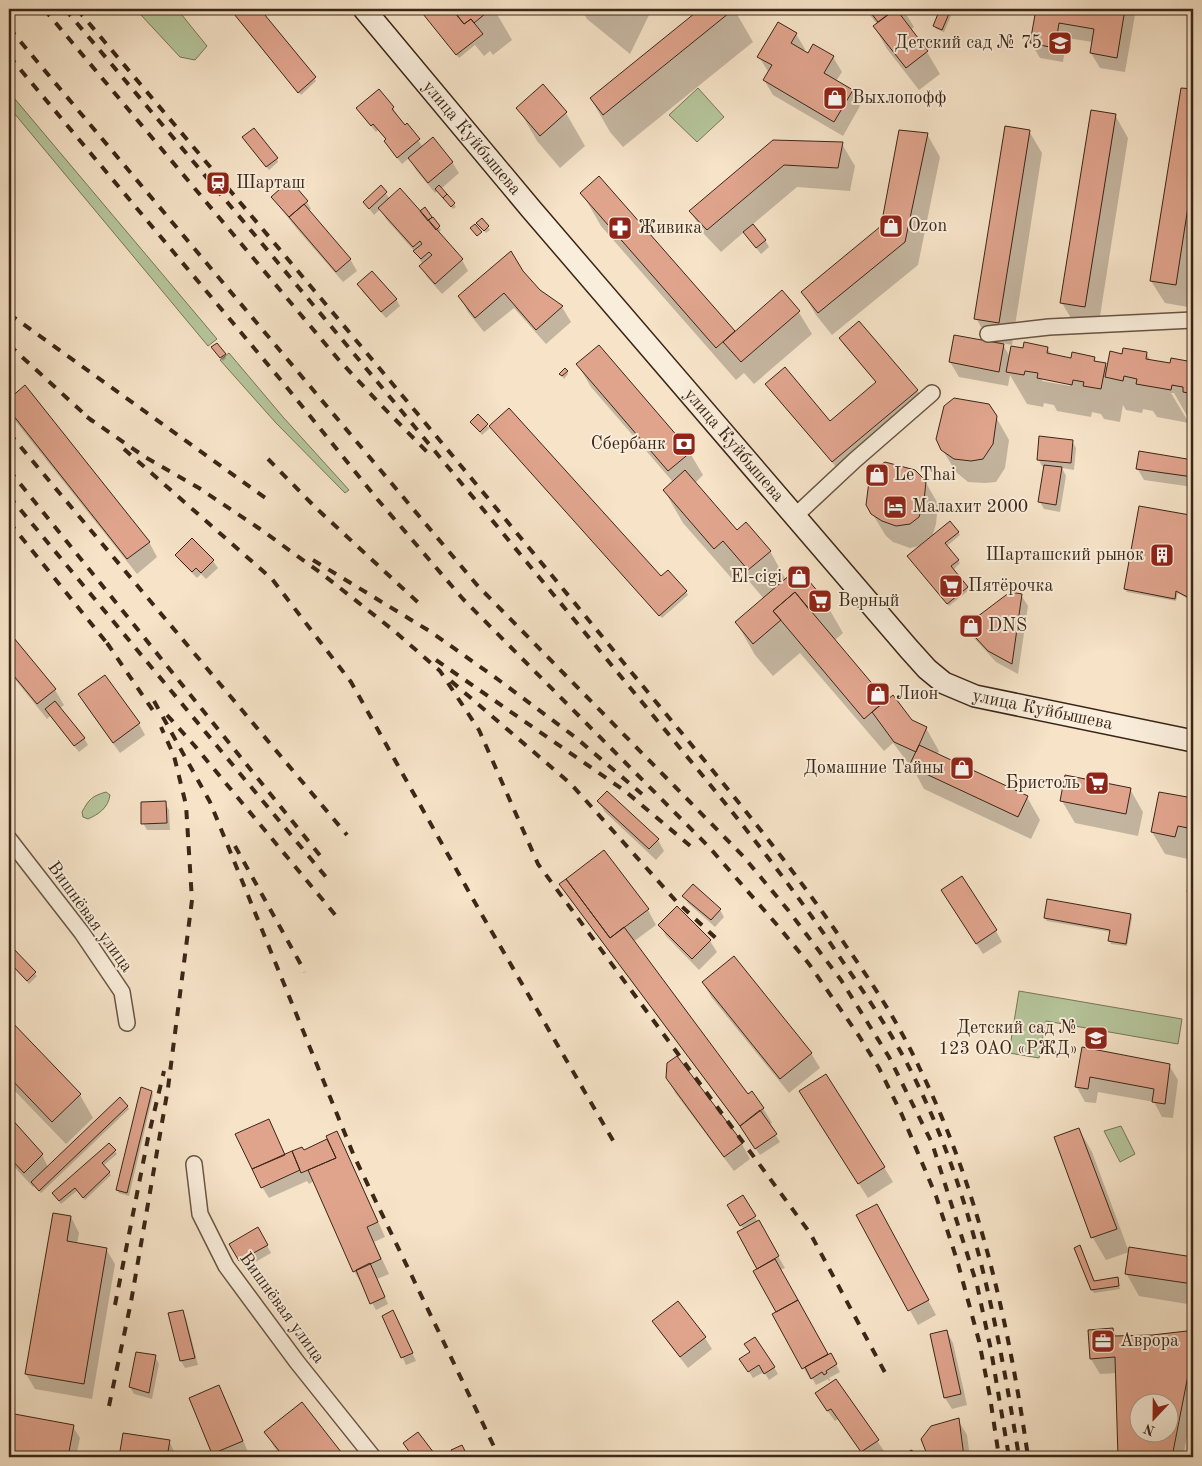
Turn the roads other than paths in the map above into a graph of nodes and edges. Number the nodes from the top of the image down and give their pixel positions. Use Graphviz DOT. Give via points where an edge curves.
graph roads {
  1 [pos="364,9"];
  2 [pos="1193,320"];
  3 [pos="988,334"];
  4 [pos="932,393"];
  5 [pos="794,517"];
  6 [pos="1193,741"];
  7 [pos="9,839"];
  8 [pos="128,1023"];
  9 [pos="194,1164"];
  10 [pos="373,1457"];
  1 -- 5 [label="street, улица Куйбышева" via="519,196"];
  2 -- 3 [label="street" via="1049,327"];
  4 -- 5 [label="street"];
  5 -- 6 [label="street, улица Куйбышева" via="908,650 944,683 975,696"];
  7 -- 8 [label="street, Вишнёвая улица" via="82,933 122,992"];
  9 -- 10 [label="street, Вишнёвая улица" via="200,1214 226,1266"];
}
